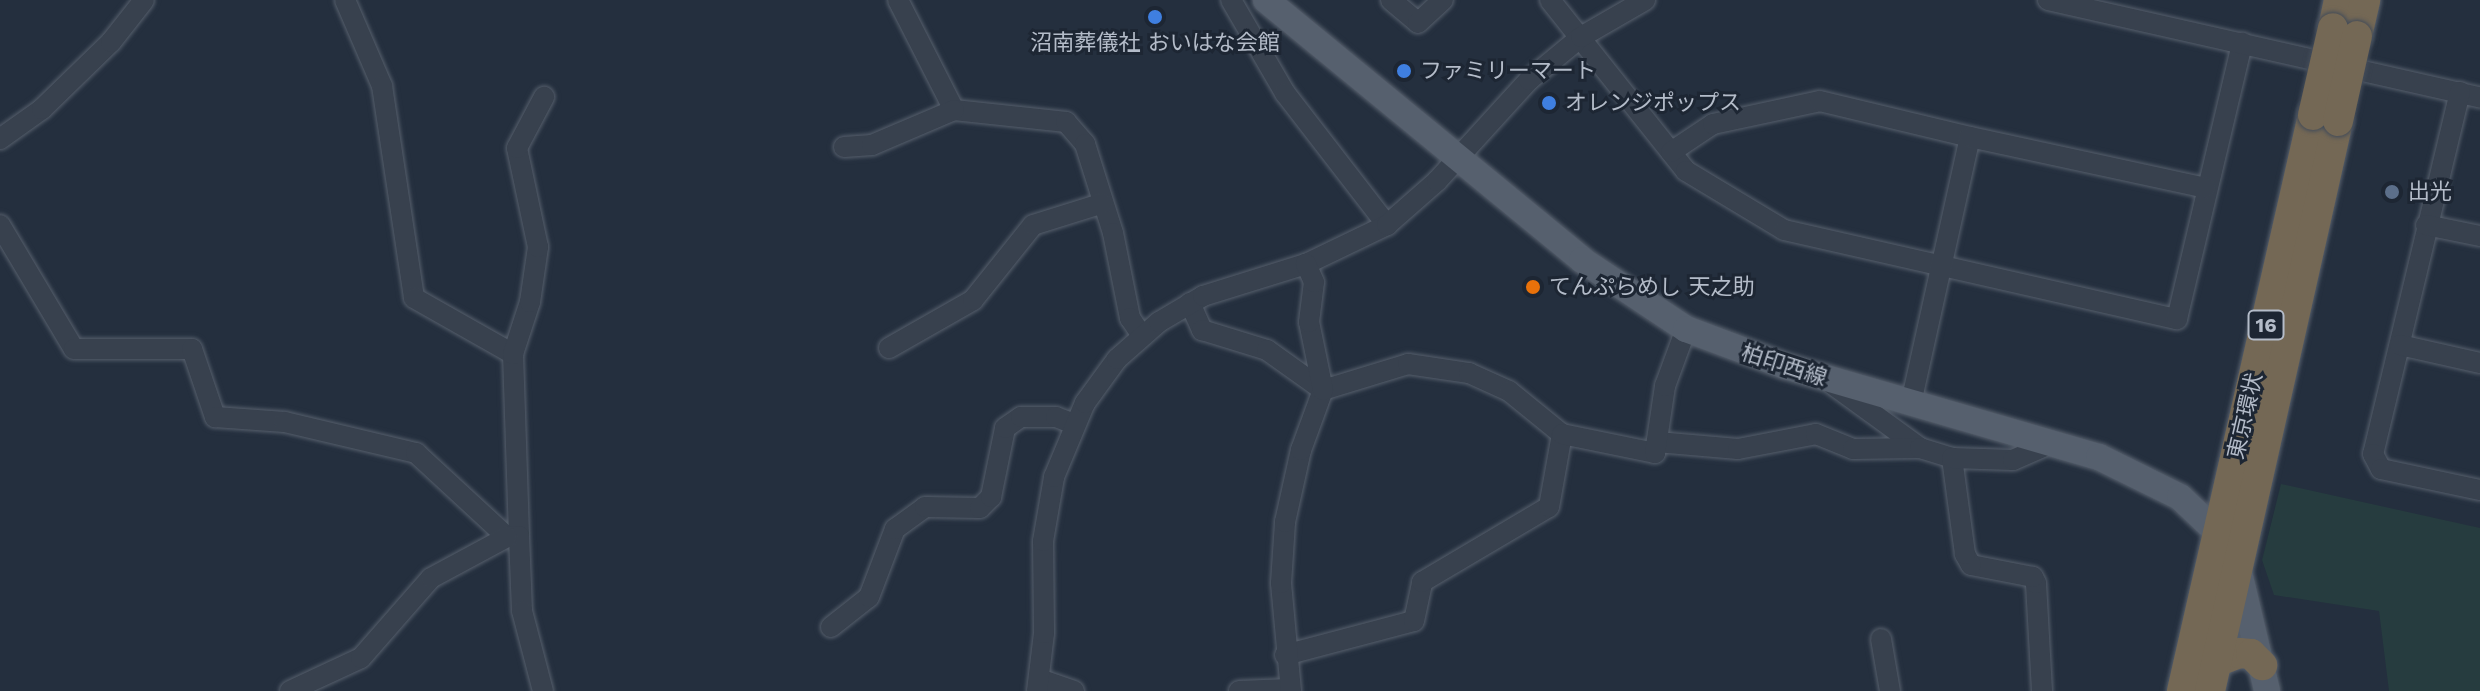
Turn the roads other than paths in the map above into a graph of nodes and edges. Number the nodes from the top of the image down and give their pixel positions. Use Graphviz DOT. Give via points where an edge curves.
graph roads {
  1 [pos="144,0"];
  2 [pos="345,0"];
  3 [pos="898,0"];
  4 [pos="1231,0"];
  5 [pos="1266,0"];
  6 [pos="1391,0"];
  7 [pos="1443,0"];
  8 [pos="1550,0"];
  9 [pos="1645,0"];
  10 [pos="2048,0"];
  11 [pos="2365,0"];
  12 [pos="2343,22"];
  13 [pos="1581,37"];
  14 [pos="2242,43"];
  15 [pos="2470,94"];
  16 [pos="544,97"];
  17 [pos="954,110"];
  18 [pos="2325,118"];
  19 [pos="1970,137"];
  20 [pos="0,139"];
  21 [pos="844,147"];
  22 [pos="1671,152"];
  23 [pos="1458,158"];
  24 [pos="2206,188"];
  25 [pos="1103,203"];
  26 [pos="0,225"];
  27 [pos="1387,225"];
  28 [pos="2426,225"];
  29 [pos="2480,236"];
  30 [pos="1306,264"];
  31 [pos="1942,267"];
  32 [pos="1190,303"];
  33 [pos="1686,329"];
  34 [pos="1142,336"];
  35 [pos="2400,345"];
  36 [pos="889,348"];
  37 [pos="513,354"];
  38 [pos="2480,363"];
  39 [pos="1826,379"];
  40 [pos="1323,390"];
  41 [pos="1911,403"];
  42 [pos="1074,424"];
  43 [pos="1562,434"];
  44 [pos="1657,442"];
  45 [pos="2052,443"];
  46 [pos="1920,448"];
  47 [pos="1952,458"];
  48 [pos="2480,490"];
  49 [pos="2219,534"];
  50 [pos="513,536"];
  51 [pos="2238,568"];
  52 [pos="831,627"];
  53 [pos="1881,639"];
  54 [pos="1285,655"];
  55 [pos="2213,677"];
  56 [pos="2264,678"];
  57 [pos="1038,685"];
  58 [pos="1290,690"];
  59 [pos="290,691"];
  60 [pos="543,691"];
  61 [pos="1074,691"];
  62 [pos="1239,691"];
  63 [pos="1890,691"];
  64 [pos="2042,691"];
  65 [pos="2182,691"];
  1 -- 20 [label="street" via="111,42 42,109"];
  2 -- 37 [label="street" via="382,86 414,298"];
  3 -- 17 [label="street"];
  4 -- 27 [label="street" via="1285,93"];
  5 -- 23 [label="main road, 柏印西線"];
  6 -- 7 [label="street" via="1418,23"];
  8 -- 13 [label="street"];
  9 -- 13 [label="street"];
  10 -- 14 [label="street"];
  11 -- 12 [label="highway, 東京環状 / 16"];
  12 -- 18 [label="highway, 東京環状 / 16, bridge"];
  13 -- 22 [label="street"];
  13 -- 23 [label="street" via="1519,90"];
  14 -- 15 [label="street"];
  14 -- 24 [label="street"];
  15 -- 28 [label="street"];
  16 -- 37 [label="street" via="517,148 538,247 530,302"];
  17 -- 21 [label="street" via="872,145"];
  17 -- 25 [label="street" via="1066,122 1085,144"];
  18 -- 49 [label="highway, 東京環状 / 16"];
  18 -- 51 [label="highway, 東京環状 / 16"];
  19 -- 22 [label="street" via="1820,101 1713,124"];
  19 -- 24 [label="street"];
  19 -- 31 [label="street"];
  22 -- 31 [label="street" via="1686,171 1784,230"];
  23 -- 27 [label="street"];
  23 -- 33 [label="main road, 柏印西線" via="1615,286"];
  24 -- 31 [label="street" via="2177,319"];
  25 -- 34 [label="street" via="1130,318"];
  25 -- 36 [label="street" via="1033,225 973,300"];
  26 -- 50 [label="street" via="74,349 192,349 215,417 285,422 416,453"];
  27 -- 30 [label="street"];
  28 -- 29 [label="street"];
  28 -- 35 [label="street"];
  30 -- 32 [label="street" via="1242,280"];
  30 -- 40 [label="street" via="1314,282 1309,322"];
  31 -- 41 [label="street"];
  32 -- 34 [label="street"];
  32 -- 40 [label="street" via="1202,330 1267,350"];
  33 -- 39 [label="main road, 柏印西線"];
  33 -- 44 [label="street" via="1665,386"];
  34 -- 42 [label="street" via="1100,381"];
  35 -- 38 [label="street"];
  35 -- 48 [label="street" via="2373,454 2381,469"];
  37 -- 50 [label="street"];
  39 -- 41 [label="main road, 柏印西線"];
  39 -- 46 [label="street"];
  40 -- 43 [label="street" via="1408,364 1469,373 1509,391"];
  40 -- 54 [label="street" via="1301,450 1285,522"];
  41 -- 45 [label="main road, 柏印西線"];
  42 -- 52 [label="street" via="1056,417 1021,417 1005,428 991,497 980,508 925,507 895,529 869,597"];
  42 -- 57 [label="street" via="1049,498"];
  43 -- 44 [label="street" via="1655,453"];
  43 -- 54 [label="street" via="1549,507 1422,582 1414,621"];
  44 -- 46 [label="street" via="1738,449 1816,434 1853,449"];
  45 -- 47 [label="street" via="2013,460"];
  45 -- 49 [label="main road, 柏印西線" via="2156,482 2199,512"];
  46 -- 47 [label="street"];
  47 -- 64 [label="street" via="1971,565 2033,577 2036,583"];
  49 -- 51 [label="main road, 柏印西線"];
  49 -- 65 [label="highway, 東京環状 / 16"];
  50 -- 59 [label="street" via="431,578 361,658"];
  50 -- 60 [label="street" via="522,611"];
  51 -- 55 [label="highway, 東京環状 / 16"];
  51 -- 56 [label="main road, 柏印西線"];
  53 -- 63 [label="street"];
  54 -- 58 [label="street"];
  55 -- 56 [label="highway" via="2239,653 2251,654"];
  57 -- 61 [label="street"];
  58 -- 62 [label="street"];
}
